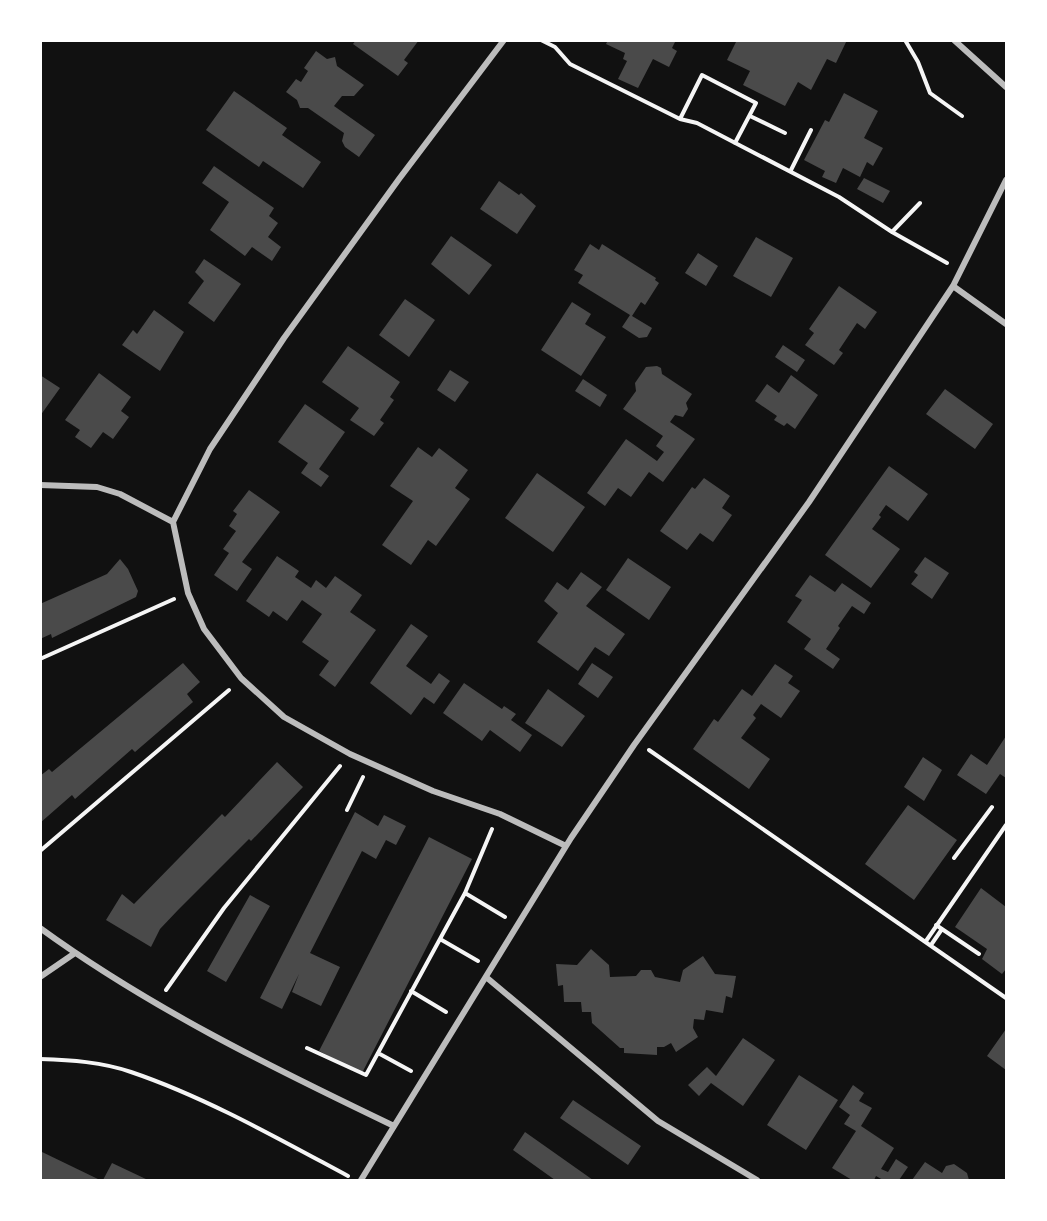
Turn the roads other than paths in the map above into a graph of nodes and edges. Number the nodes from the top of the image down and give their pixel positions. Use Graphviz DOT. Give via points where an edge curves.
graph roads {
  1 [pos="504,40"];
  2 [pos="954,40"];
  3 [pos="1006,87"];
  4 [pos="1006,180"];
  5 [pos="953,286"];
  6 [pos="1006,324"];
  7 [pos="40,485"];
  8 [pos="173,522"];
  9 [pos="566,846"];
  10 [pos="40,928"];
  11 [pos="75,953"];
  12 [pos="40,977"];
  13 [pos="486,977"];
  14 [pos="394,1126"];
  15 [pos="359,1180"];
  16 [pos="757,1180"];
  1 -- 8 [label="street" via="284,338 210,449"];
  2 -- 3 [label="street"];
  4 -- 5 [label="street"];
  5 -- 6 [label="street"];
  5 -- 9 [label="street" via="809,502"];
  7 -- 8 [label="street" via="97,487 120,494"];
  8 -- 9 [label="street" via="188,593 204,629 241,678 284,717 350,754 433,791 500,814"];
  9 -- 13 [label="street"];
  10 -- 11 [label="street"];
  11 -- 12 [label="street"];
  11 -- 14 [label="street" via="290,1076"];
  13 -- 14 [label="street"];
  13 -- 16 [label="street" via="658,1121"];
  14 -- 15 [label="street"];
}
